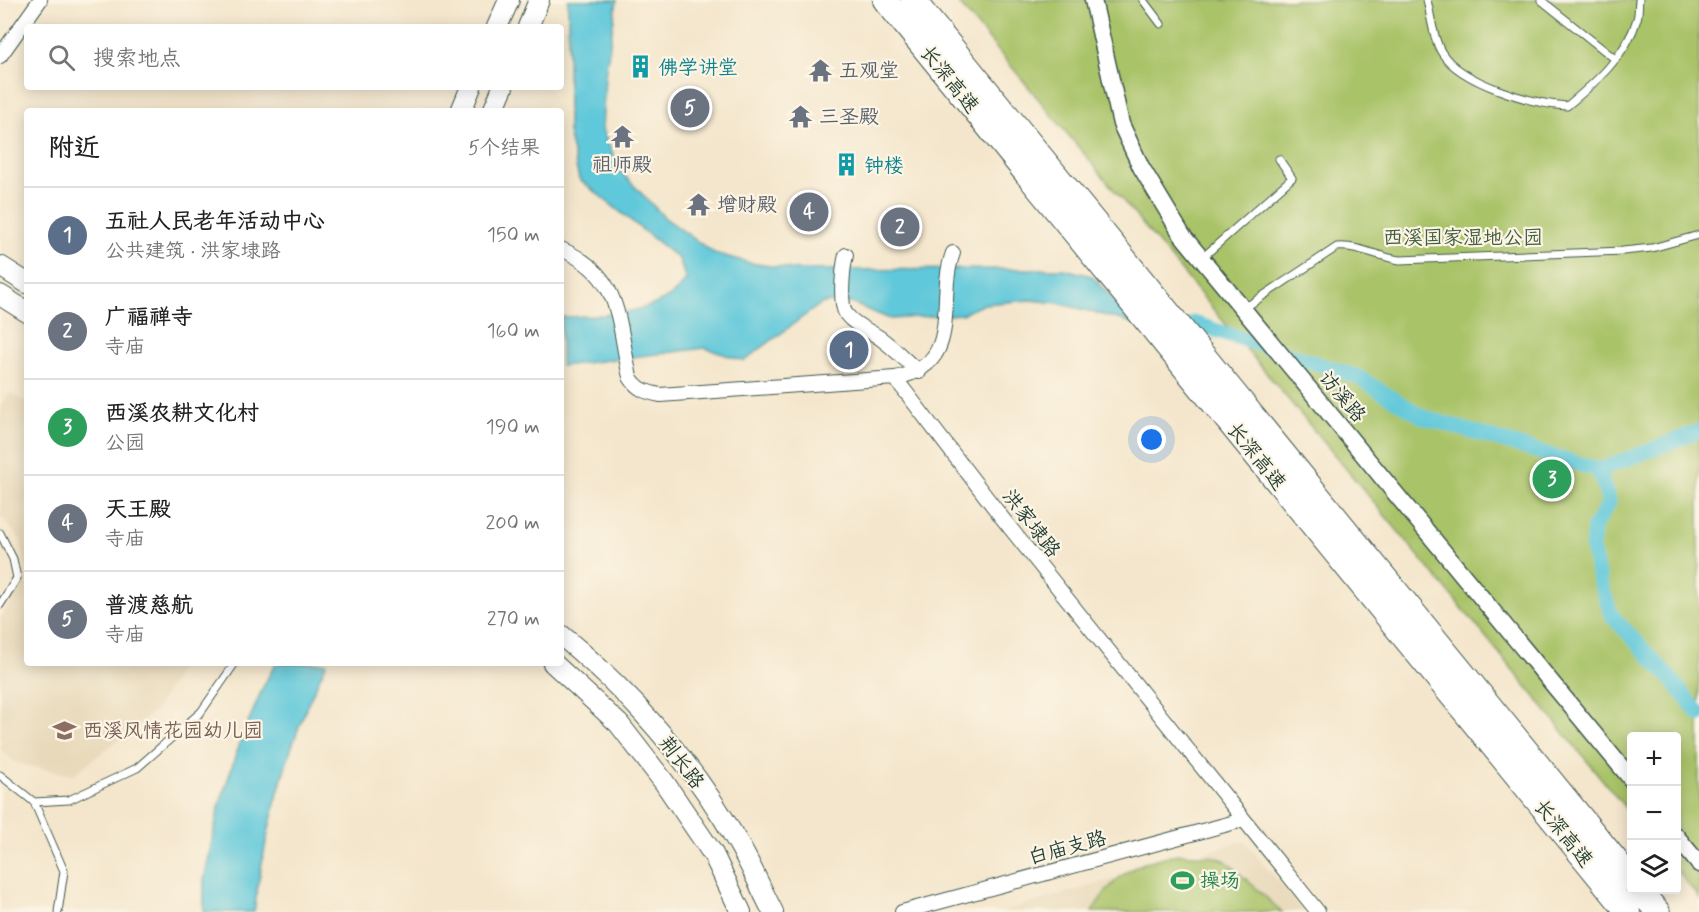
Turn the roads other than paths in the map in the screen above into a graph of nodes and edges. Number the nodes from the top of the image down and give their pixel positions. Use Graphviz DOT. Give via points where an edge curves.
graph roads {
  1 [pos="39,0"];
  2 [pos="509,0"];
  3 [pos="539,0"];
  4 [pos="885,0"];
  5 [pos="913,0"];
  6 [pos="1094,0"];
  7 [pos="1143,0"];
  8 [pos="1427,0"];
  9 [pos="1542,0"];
  10 [pos="1639,0"];
  11 [pos="498,24"];
  12 [pos="529,24"];
  13 [pos="1161,24"];
  14 [pos="0,56"];
  15 [pos="1615,59"];
  16 [pos="470,90"];
  17 [pos="502,90"];
  18 [pos="462,108"];
  19 [pos="494,108"];
  20 [pos="1279,159"];
  21 [pos="1699,235"];
  22 [pos="564,250"];
  23 [pos="1202,258"];
  24 [pos="950,260"];
  25 [pos="845,261"];
  26 [pos="0,266"];
  27 [pos="24,281"];
  28 [pos="0,295"];
  29 [pos="1243,309"];
  30 [pos="24,310"];
  31 [pos="919,372"];
  32 [pos="895,378"];
  33 [pos="0,533"];
  34 [pos="0,605"];
  35 [pos="564,638"];
  36 [pos="232,666"];
  37 [pos="556,666"];
  38 [pos="1627,774"];
  39 [pos="0,775"];
  40 [pos="34,802"];
  41 [pos="1243,820"];
  42 [pos="1680,840"];
  43 [pos="1699,864"];
  44 [pos="1627,874"];
  45 [pos="1642,894"];
  46 [pos="58,912"];
  47 [pos="741,912"];
  48 [pos="773,912"];
  49 [pos="902,912"];
  50 [pos="1318,912"];
  51 [pos="1628,912"];
  52 [pos="1658,912"];
  1 -- 14 [label="street"];
  2 -- 11 [label="main road"];
  3 -- 12 [label="main road"];
  4 -- 51 [label="highway, 长深高速"];
  5 -- 44 [label="highway, 长深高速"];
  6 -- 23 [label="street, 访溪路" via="1121,124 1164,208"];
  7 -- 13 [label="lane"];
  8 -- 15 [label="lane" via="1441,51 1451,65 1497,90 1567,106"];
  9 -- 15 [label="lane"];
  10 -- 15 [label="lane" via="1638,18"];
  16 -- 18 [label="main road"];
  17 -- 19 [label="main road"];
  20 -- 23 [label="lane" via="1292,178"];
  21 -- 29 [label="lane" via="1652,248 1623,251 1400,260 1348,246 1337,248"];
  22 -- 32 [label="street" via="585,261 604,282 616,308 630,377 635,386 646,392 660,395"];
  23 -- 29 [label="street, 访溪路"];
  24 -- 31 [label="street" via="945,327 931,361"];
  25 -- 31 [label="street" via="846,314"];
  26 -- 27 [label="main road"];
  28 -- 30 [label="main road"];
  29 -- 38 [label="street, 访溪路"];
  31 -- 32 [label="street"];
  32 -- 41 [label="street, 洪家埭路"];
  33 -- 34 [label="lane" via="17,578"];
  35 -- 48 [label="main road, 荆长路" via="646,715 692,774 738,843"];
  36 -- 40 [label="lane" via="201,712 137,768 69,800"];
  37 -- 47 [label="main road, 荆长路" via="619,724 664,782 713,854"];
  39 -- 40 [label="lane"];
  40 -- 46 [label="lane" via="64,871"];
  41 -- 49 [label="street, 白庙支路"];
  41 -- 50 [label="street, 洪家埭路"];
  42 -- 43 [label="street"];
  45 -- 52 [label="highway"];
}
